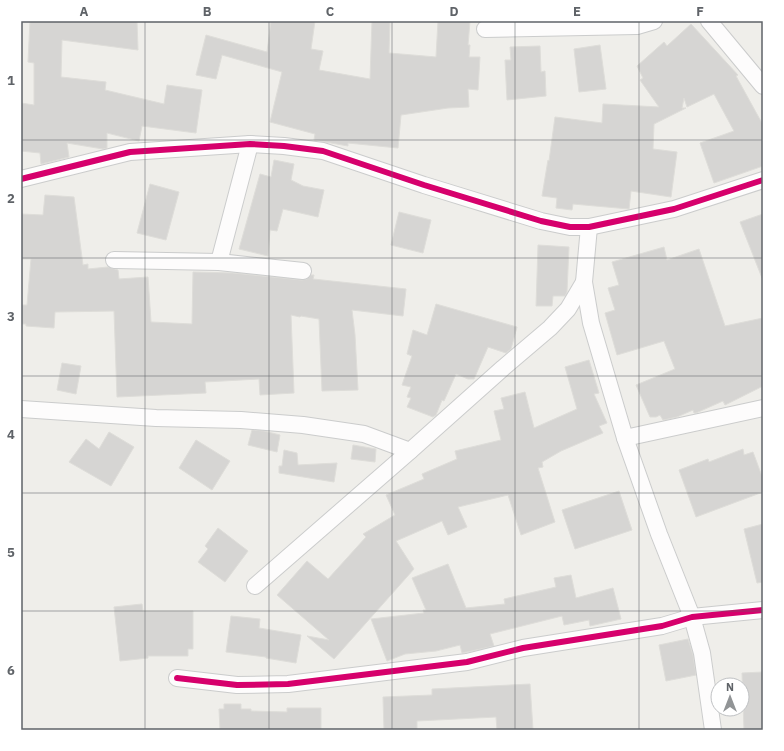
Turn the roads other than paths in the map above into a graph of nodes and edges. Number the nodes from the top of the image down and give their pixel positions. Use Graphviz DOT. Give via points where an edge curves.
graph roads {
  1 [pos="654,21"];
  2 [pos="709,21"];
  3 [pos="485,29"];
  4 [pos="763,86"];
  5 [pos="250,144"];
  6 [pos="21,179"];
  7 [pos="763,180"];
  8 [pos="589,227"];
  9 [pos="114,260"];
  10 [pos="220,262"];
  11 [pos="302,271"];
  12 [pos="584,282"];
  13 [pos="763,408"];
  14 [pos="21,409"];
  15 [pos="625,438"];
  16 [pos="410,451"];
  17 [pos="255,586"];
  18 [pos="763,610"];
  19 [pos="692,617"];
  20 [pos="176,678"];
  21 [pos="713,730"];
  1 -- 3 [label="street" via="637,26"];
  2 -- 4 [label="street"];
  5 -- 6 [label="street" via="130,152"];
  5 -- 8 [label="street" via="323,151 541,222"];
  5 -- 10 [label="street"];
  7 -- 8 [label="street" via="674,209"];
  8 -- 12 [label="street"];
  9 -- 10 [label="street"];
  10 -- 11 [label="street"];
  12 -- 15 [label="street" via="591,323"];
  12 -- 16 [label="street" via="568,309 550,328"];
  13 -- 15 [label="street"];
  14 -- 16 [label="street" via="302,425 364,434"];
  15 -- 19 [label="street"];
  16 -- 17 [label="street"];
  18 -- 19 [label="street"];
  19 -- 20 [label="street" via="662,626 523,648 467,662 288,684 237,685"];
  19 -- 21 [label="street" via="702,653"];
}
